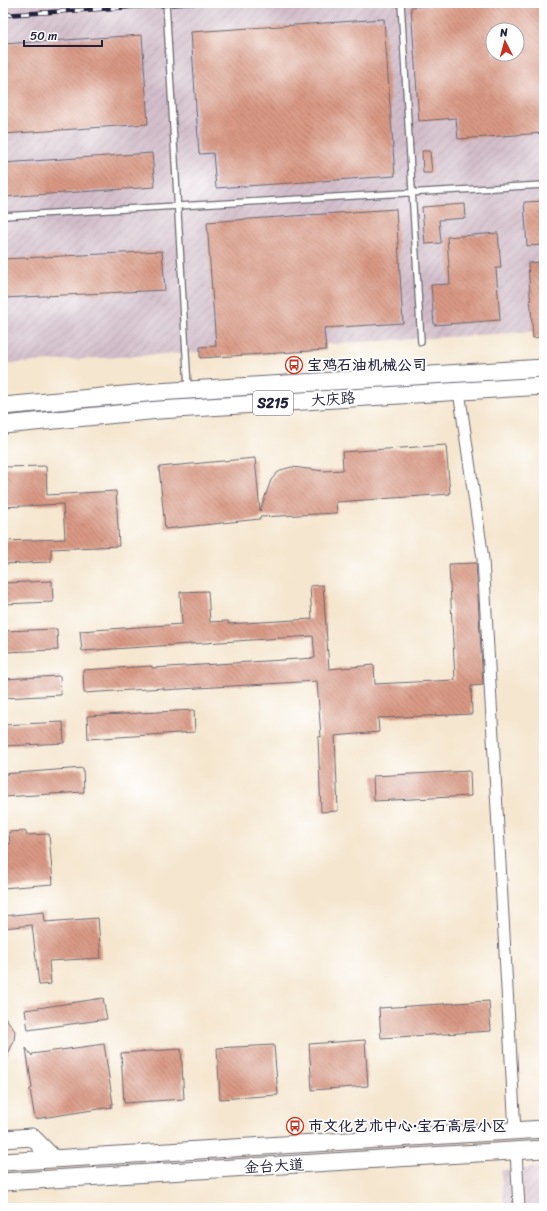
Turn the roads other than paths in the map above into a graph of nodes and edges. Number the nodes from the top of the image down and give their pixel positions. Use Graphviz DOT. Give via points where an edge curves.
graph roads {
  1 [pos="166,3"];
  2 [pos="401,3"];
  3 [pos="544,185"];
  4 [pos="412,193"];
  5 [pos="177,206"];
  6 [pos="3,216"];
  7 [pos="421,342"];
  8 [pos="544,368"];
  9 [pos="544,386"];
  10 [pos="188,390"];
  11 [pos="459,391"];
  12 [pos="3,406"];
  13 [pos="3,425"];
  14 [pos="544,1129"];
  15 [pos="515,1131"];
  16 [pos="3,1139"];
  17 [pos="544,1149"];
  18 [pos="516,1151"];
  19 [pos="54,1158"];
  20 [pos="3,1162"];
  21 [pos="3,1182"];
  22 [pos="519,1208"];
  1 -- 5 [label="lane"];
  2 -- 4 [label="lane"];
  3 -- 4 [label="lane"];
  4 -- 5 [label="lane"];
  4 -- 7 [label="lane"];
  5 -- 6 [label="lane"];
  5 -- 10 [label="lane"];
  8 -- 10 [label="main road, 大庆路 / S215"];
  9 -- 11 [label="main road, 大庆路 / S215"];
  10 -- 12 [label="main road, 大庆路 / S215"];
  11 -- 13 [label="main road, 大庆路 / S215" via="159,410"];
  11 -- 15 [label="street" via="483,559"];
  14 -- 15 [label="main road, 金台大道"];
  15 -- 19 [label="main road, 金台大道"];
  16 -- 19 [label="main road" via="32,1137"];
  17 -- 18 [label="main road, 金台大道"];
  18 -- 21 [label="main road, 金台大道"];
  18 -- 22 [label="street"];
  19 -- 20 [label="main road, 金台大道"];
}
